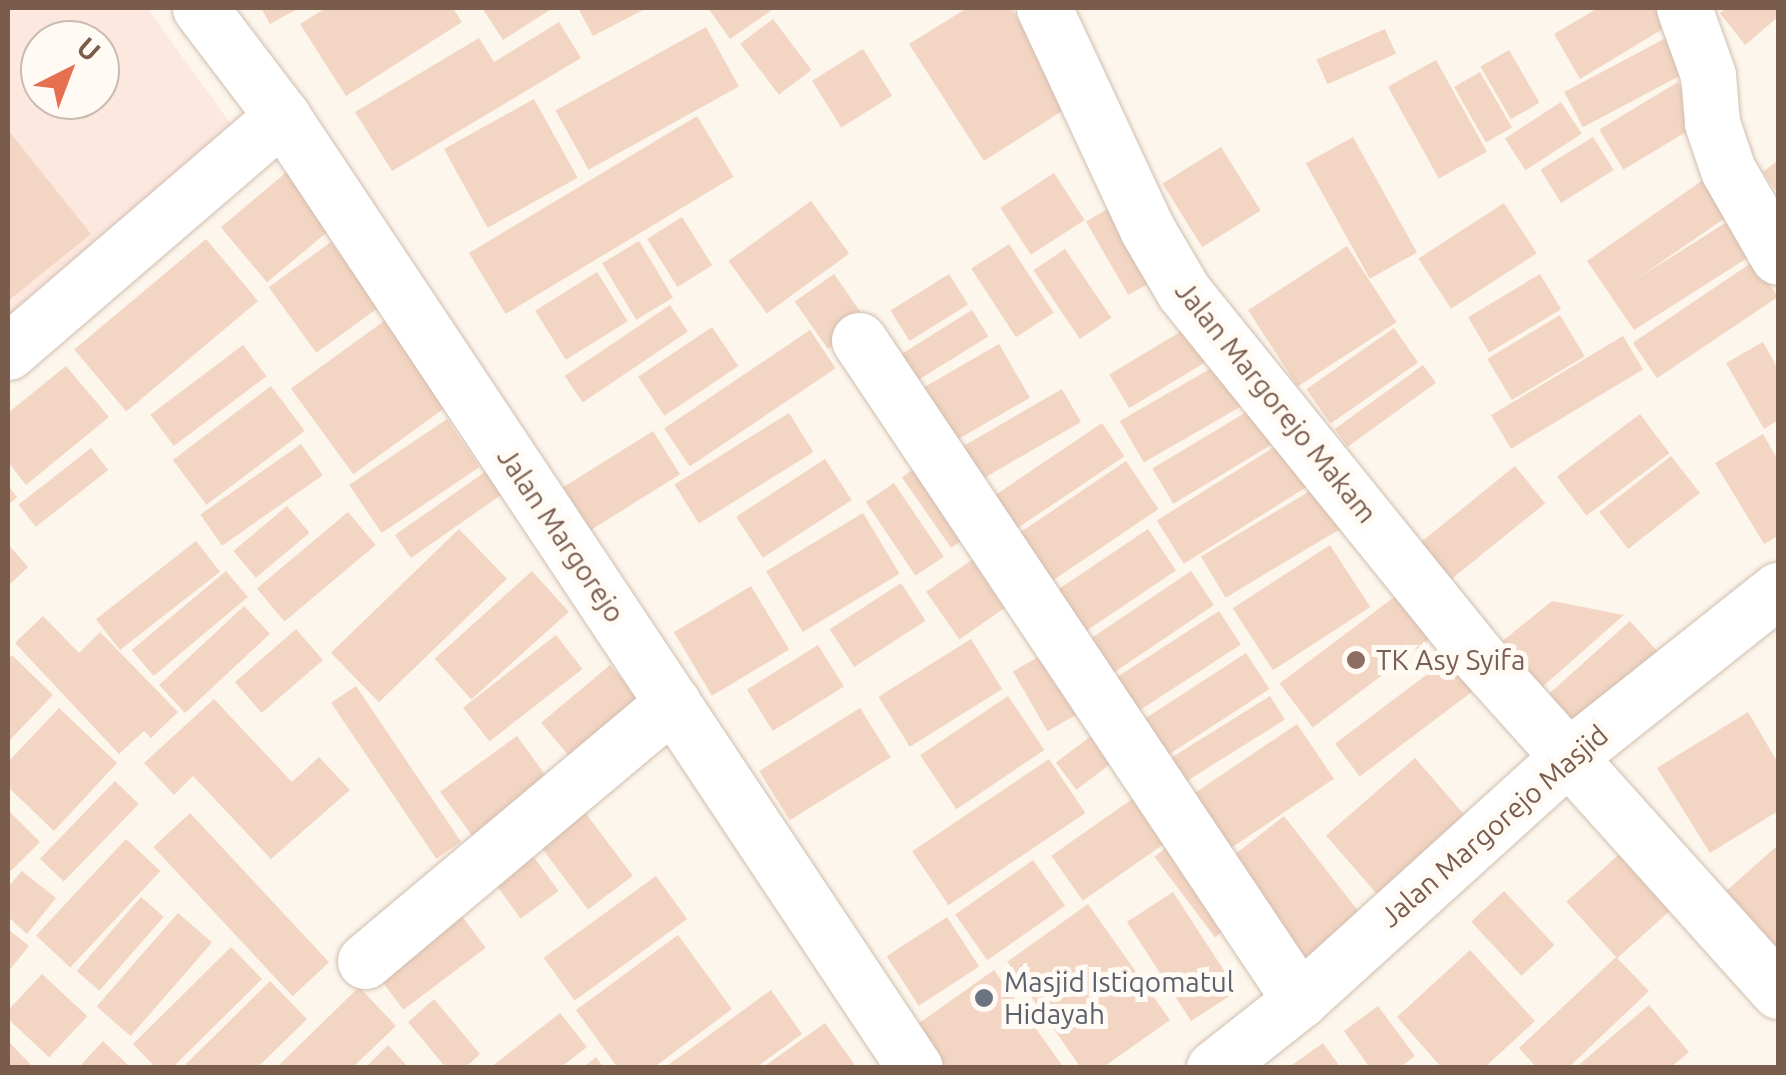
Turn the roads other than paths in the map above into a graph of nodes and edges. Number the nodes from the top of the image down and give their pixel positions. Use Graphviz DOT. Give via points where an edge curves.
graph roads {
  1 [pos="200,8"];
  2 [pos="1044,8"];
  3 [pos="1693,11"];
  4 [pos="282,116"];
  5 [pos="1778,257"];
  6 [pos="860,340"];
  7 [pos="8,352"];
  8 [pos="1778,590"];
  9 [pos="673,703"];
  10 [pos="1569,756"];
  11 [pos="365,961"];
  12 [pos="1778,992"];
  13 [pos="1300,1000"];
  14 [pos="914,1068"];
  15 [pos="1214,1068"];
  1 -- 4 [label="street, Jalan Margorejo"];
  2 -- 10 [label="street, Jalan Margorejo Makam" via="1147,229 1184,292 1476,654"];
  3 -- 5 [label="street" via="1728,170"];
  4 -- 7 [label="street"];
  4 -- 9 [label="street, Jalan Margorejo"];
  6 -- 13 [label="street"];
  8 -- 10 [label="street, Jalan Margorejo Masjid"];
  9 -- 11 [label="street"];
  9 -- 14 [label="street, Jalan Margorejo"];
  10 -- 12 [label="street, Jalan Margorejo Makam"];
  10 -- 13 [label="street, Jalan Margorejo Masjid"];
  13 -- 15 [label="street, Jalan Margorejo Masjid"];
}
